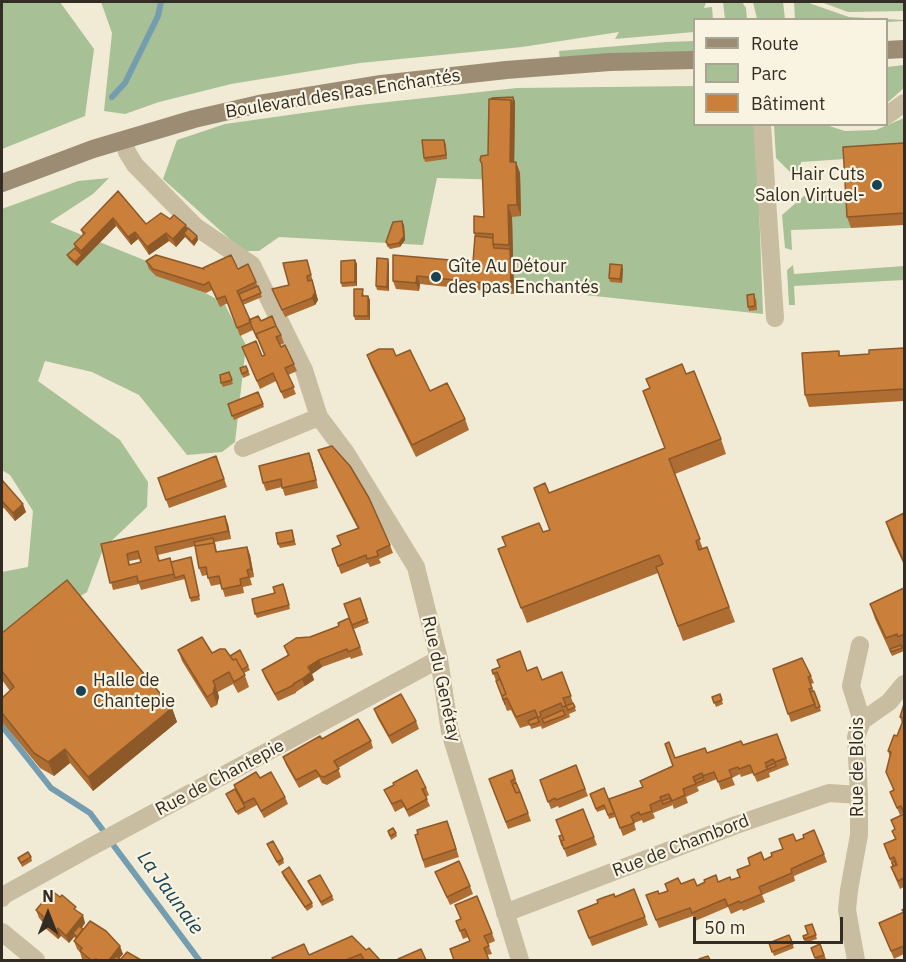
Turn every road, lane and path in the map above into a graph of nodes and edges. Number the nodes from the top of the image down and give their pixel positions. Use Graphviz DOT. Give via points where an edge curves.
graph roads {
  1 [pos="904,49"];
  2 [pos="888,50"];
  3 [pos="693,60"];
  4 [pos="904,103"];
  5 [pos="888,115"];
  6 [pos="762,126"];
  7 [pos="124,140"];
  8 [pos="2,183"];
  9 [pos="775,318"];
  10 [pos="319,417"];
  11 [pos="243,448"];
  12 [pos="860,645"];
  13 [pos="439,659"];
  14 [pos="904,684"];
  15 [pos="862,721"];
  16 [pos="860,795"];
  17 [pos="2,898"];
  18 [pos="505,913"];
  19 [pos="2,932"];
  20 [pos="36,960"];
  21 [pos="520,960"];
  22 [pos="856,960"];
  1 -- 2 [label="main road"];
  3 -- 7 [label="main road, Boulevard des Pas Enchantés" via="610,62 381,84 259,104"];
  4 -- 5 [label="street"];
  6 -- 9 [label="street"];
  7 -- 8 [label="main road, Boulevard des Pas Enchantés"];
  7 -- 10 [label="street, Rue du Genétay" via="135,165 196,227 252,265 304,370"];
  10 -- 11 [label="street"];
  10 -- 13 [label="street, Rue du Genétay" via="346,453 416,567"];
  12 -- 15 [label="street, Rue de Blois" via="851,686"];
  13 -- 17 [label="street, Rue de Chantepie"];
  13 -- 18 [label="street, Rue du Genétay" via="450,732"];
  14 -- 15 [label="street" via="889,702"];
  15 -- 16 [label="street, Rue de Blois" via="856,737"];
  16 -- 18 [label="street, Rue de Chambord" via="829,793"];
  16 -- 22 [label="street, Rue de Blois" via="859,835 847,910"];
  18 -- 21 [label="street, Rue du Genétay"];
  19 -- 20 [label="street"];
}
